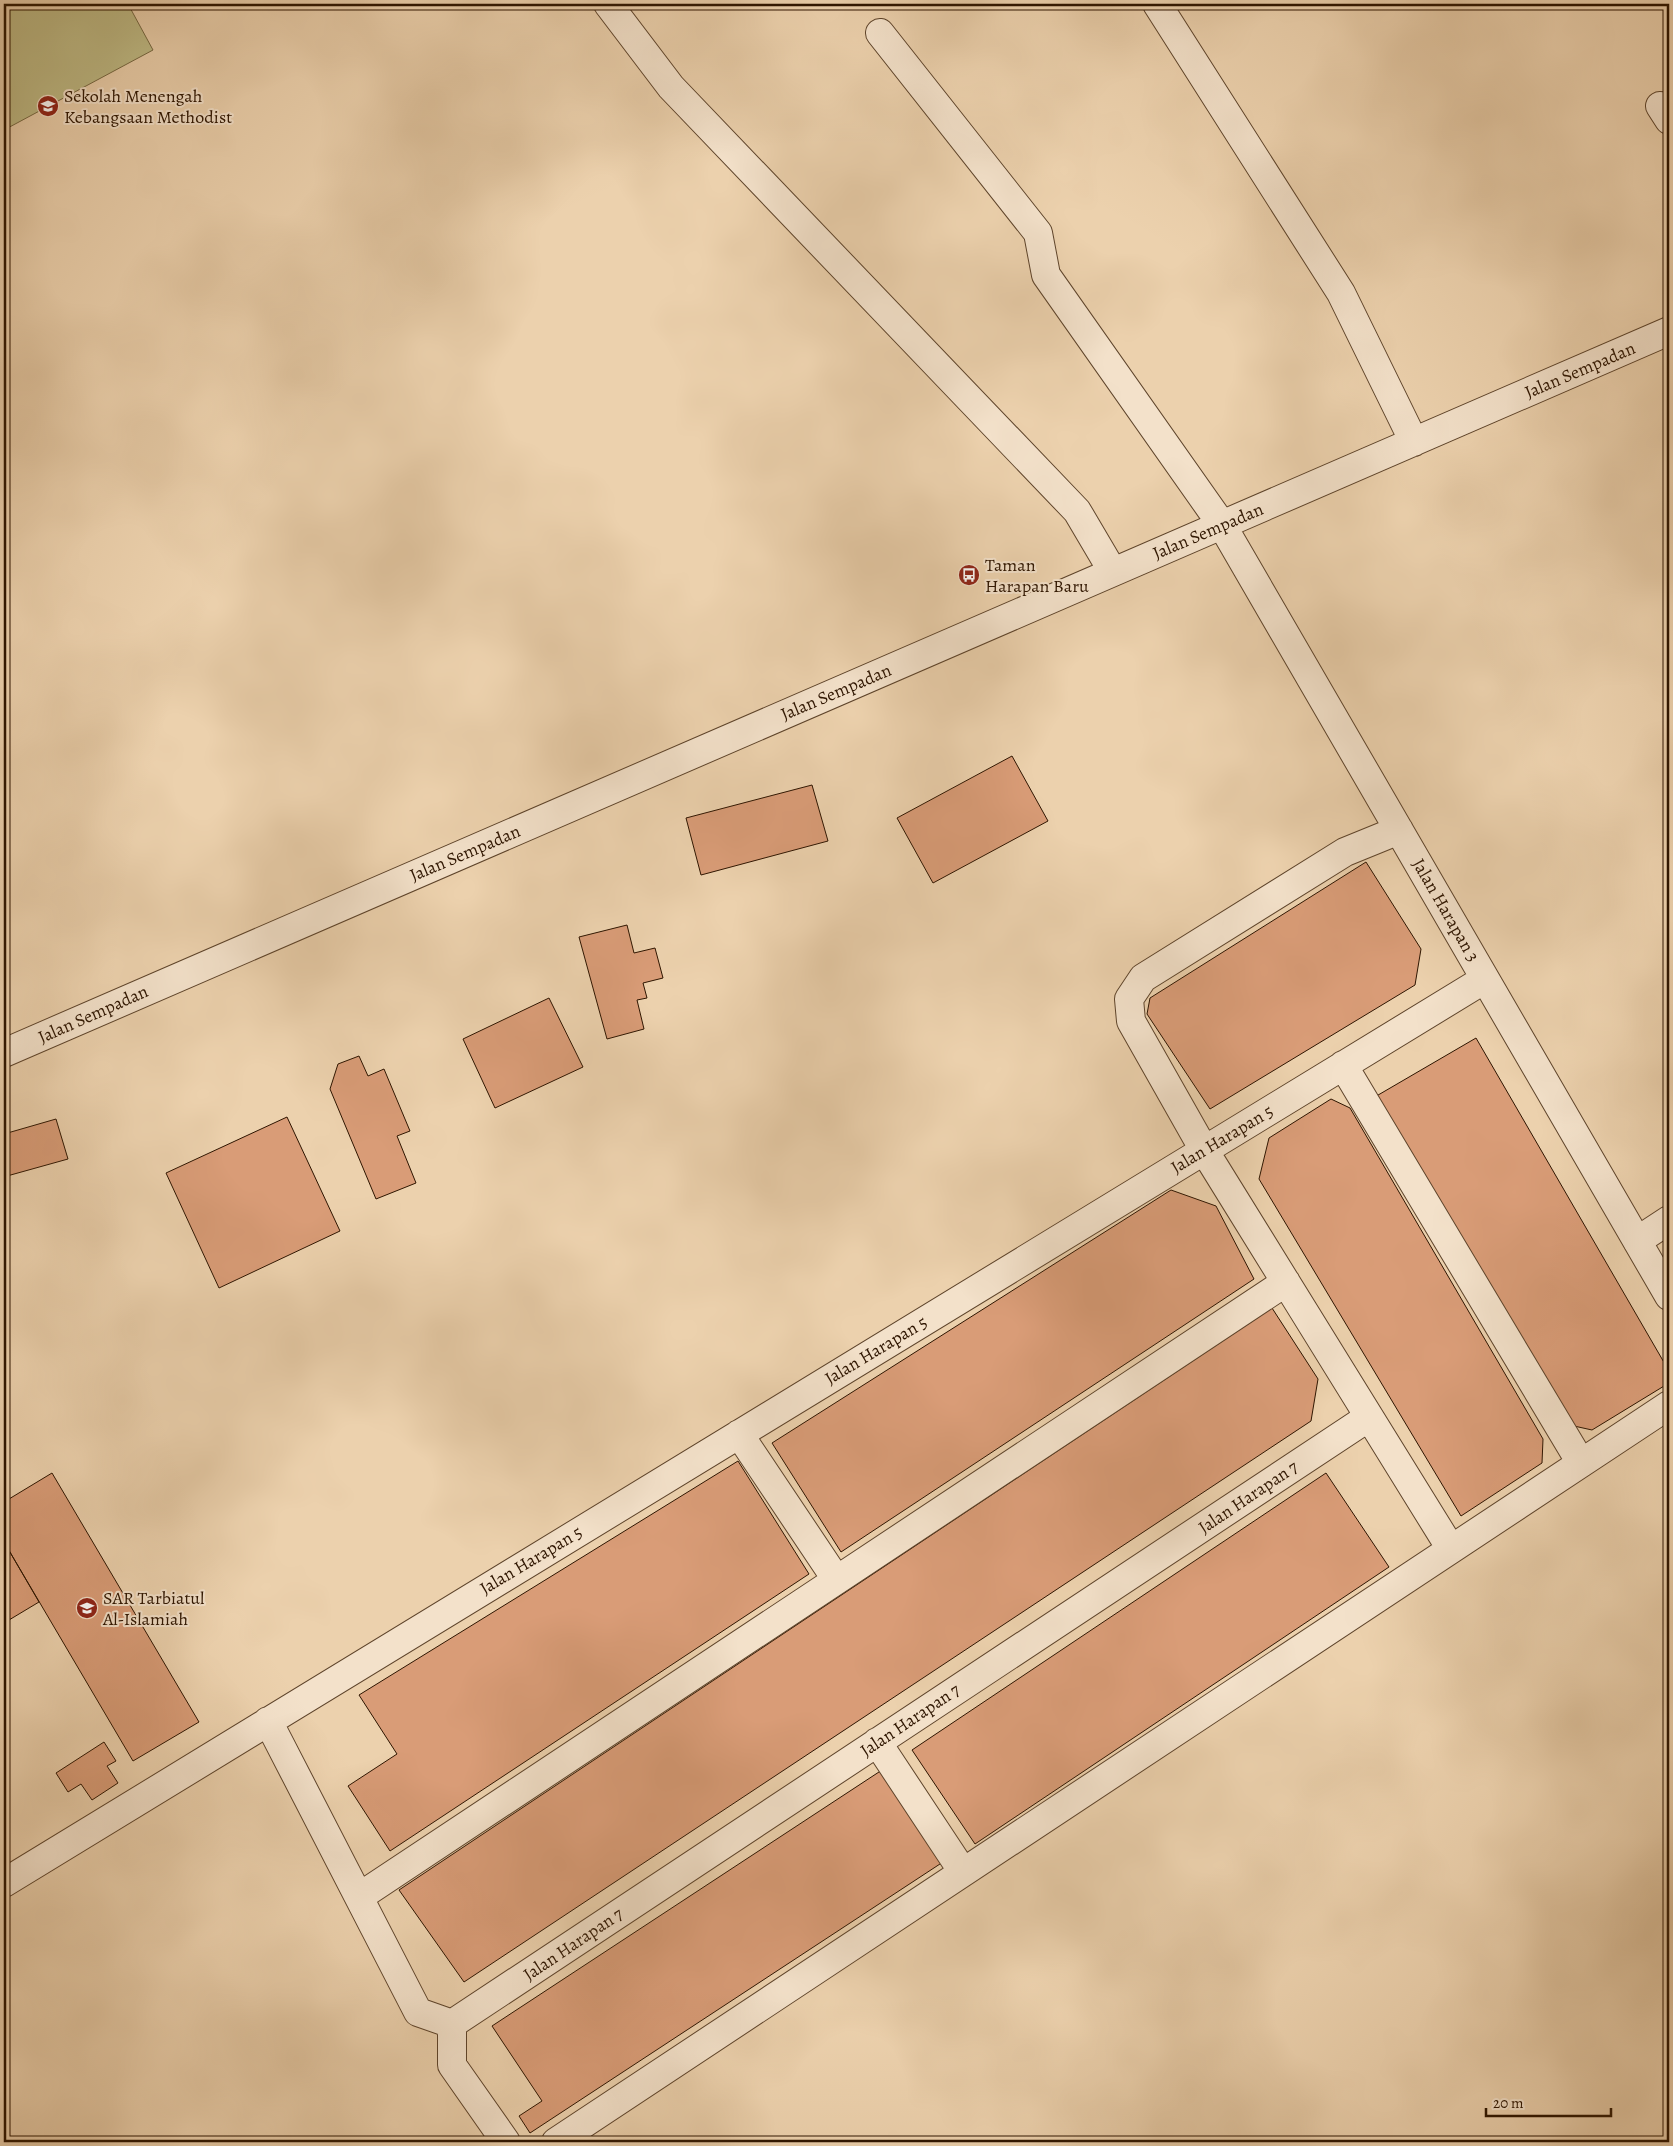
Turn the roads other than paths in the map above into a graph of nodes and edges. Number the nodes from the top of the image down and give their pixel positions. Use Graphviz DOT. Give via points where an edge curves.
graph roads {
  1 [pos="608,4"];
  2 [pos="1157,4"];
  3 [pos="880,33"];
  4 [pos="1669,331"];
  5 [pos="1414,442"];
  6 [pos="1222,525"];
  7 [pos="1113,572"];
  8 [pos="1399,830"];
  9 [pos="1485,979"];
  10 [pos="4,1053"];
  11 [pos="1343,1065"];
  12 [pos="1204,1150"];
  13 [pos="1669,1220"];
  14 [pos="1637,1241"];
  15 [pos="1286,1282"];
  16 [pos="1669,1296"];
  17 [pos="1669,1405"];
  18 [pos="1368,1417"];
  19 [pos="738,1434"];
  20 [pos="1581,1463"];
  21 [pos="1450,1549"];
  22 [pos="836,1580"];
  23 [pos="268,1721"];
  24 [pos="877,1742"];
  25 [pos="963,1872"];
  26 [pos="4,1883"];
  27 [pos="359,1897"];
  28 [pos="452,2024"];
  29 [pos="506,2142"];
  30 [pos="556,2142"];
  1 -- 7 [label="street" via="671,87 1077,511"];
  2 -- 5 [label="street" via="1341,293"];
  3 -- 6 [label="street, Jalan Harapan 3" via="1038,233 1046,275"];
  4 -- 5 [label="street, Jalan Sempadan"];
  5 -- 6 [label="street, Jalan Sempadan"];
  6 -- 7 [label="street, Jalan Sempadan"];
  6 -- 8 [label="street, Jalan Harapan 3"];
  7 -- 10 [label="street, Jalan Sempadan"];
  8 -- 9 [label="street, Jalan Harapan 3"];
  8 -- 12 [label="street" via="1345,852 1143,978 1129,999 1131,1021"];
  9 -- 11 [label="street, Jalan Harapan 5"];
  9 -- 14 [label="street, Jalan Harapan 3"];
  11 -- 12 [label="street, Jalan Harapan 5"];
  11 -- 20 [label="street"];
  12 -- 15 [label="street"];
  12 -- 19 [label="street, Jalan Harapan 5"];
  13 -- 14 [label="street"];
  14 -- 16 [label="street, Jalan Harapan 3"];
  15 -- 18 [label="street"];
  15 -- 22 [label="street"];
  17 -- 20 [label="street"];
  18 -- 21 [label="street"];
  18 -- 24 [label="street, Jalan Harapan 7"];
  19 -- 22 [label="street"];
  19 -- 23 [label="street, Jalan Harapan 5"];
  20 -- 21 [label="street"];
  21 -- 25 [label="street"];
  22 -- 27 [label="street"];
  23 -- 26 [label="street, Jalan Harapan 5"];
  23 -- 27 [label="street"];
  24 -- 25 [label="street"];
  24 -- 28 [label="street, Jalan Harapan 7"];
  25 -- 30 [label="street"];
  27 -- 28 [label="street" via="418,2012"];
  28 -- 29 [label="street" via="452,2065"];
}
